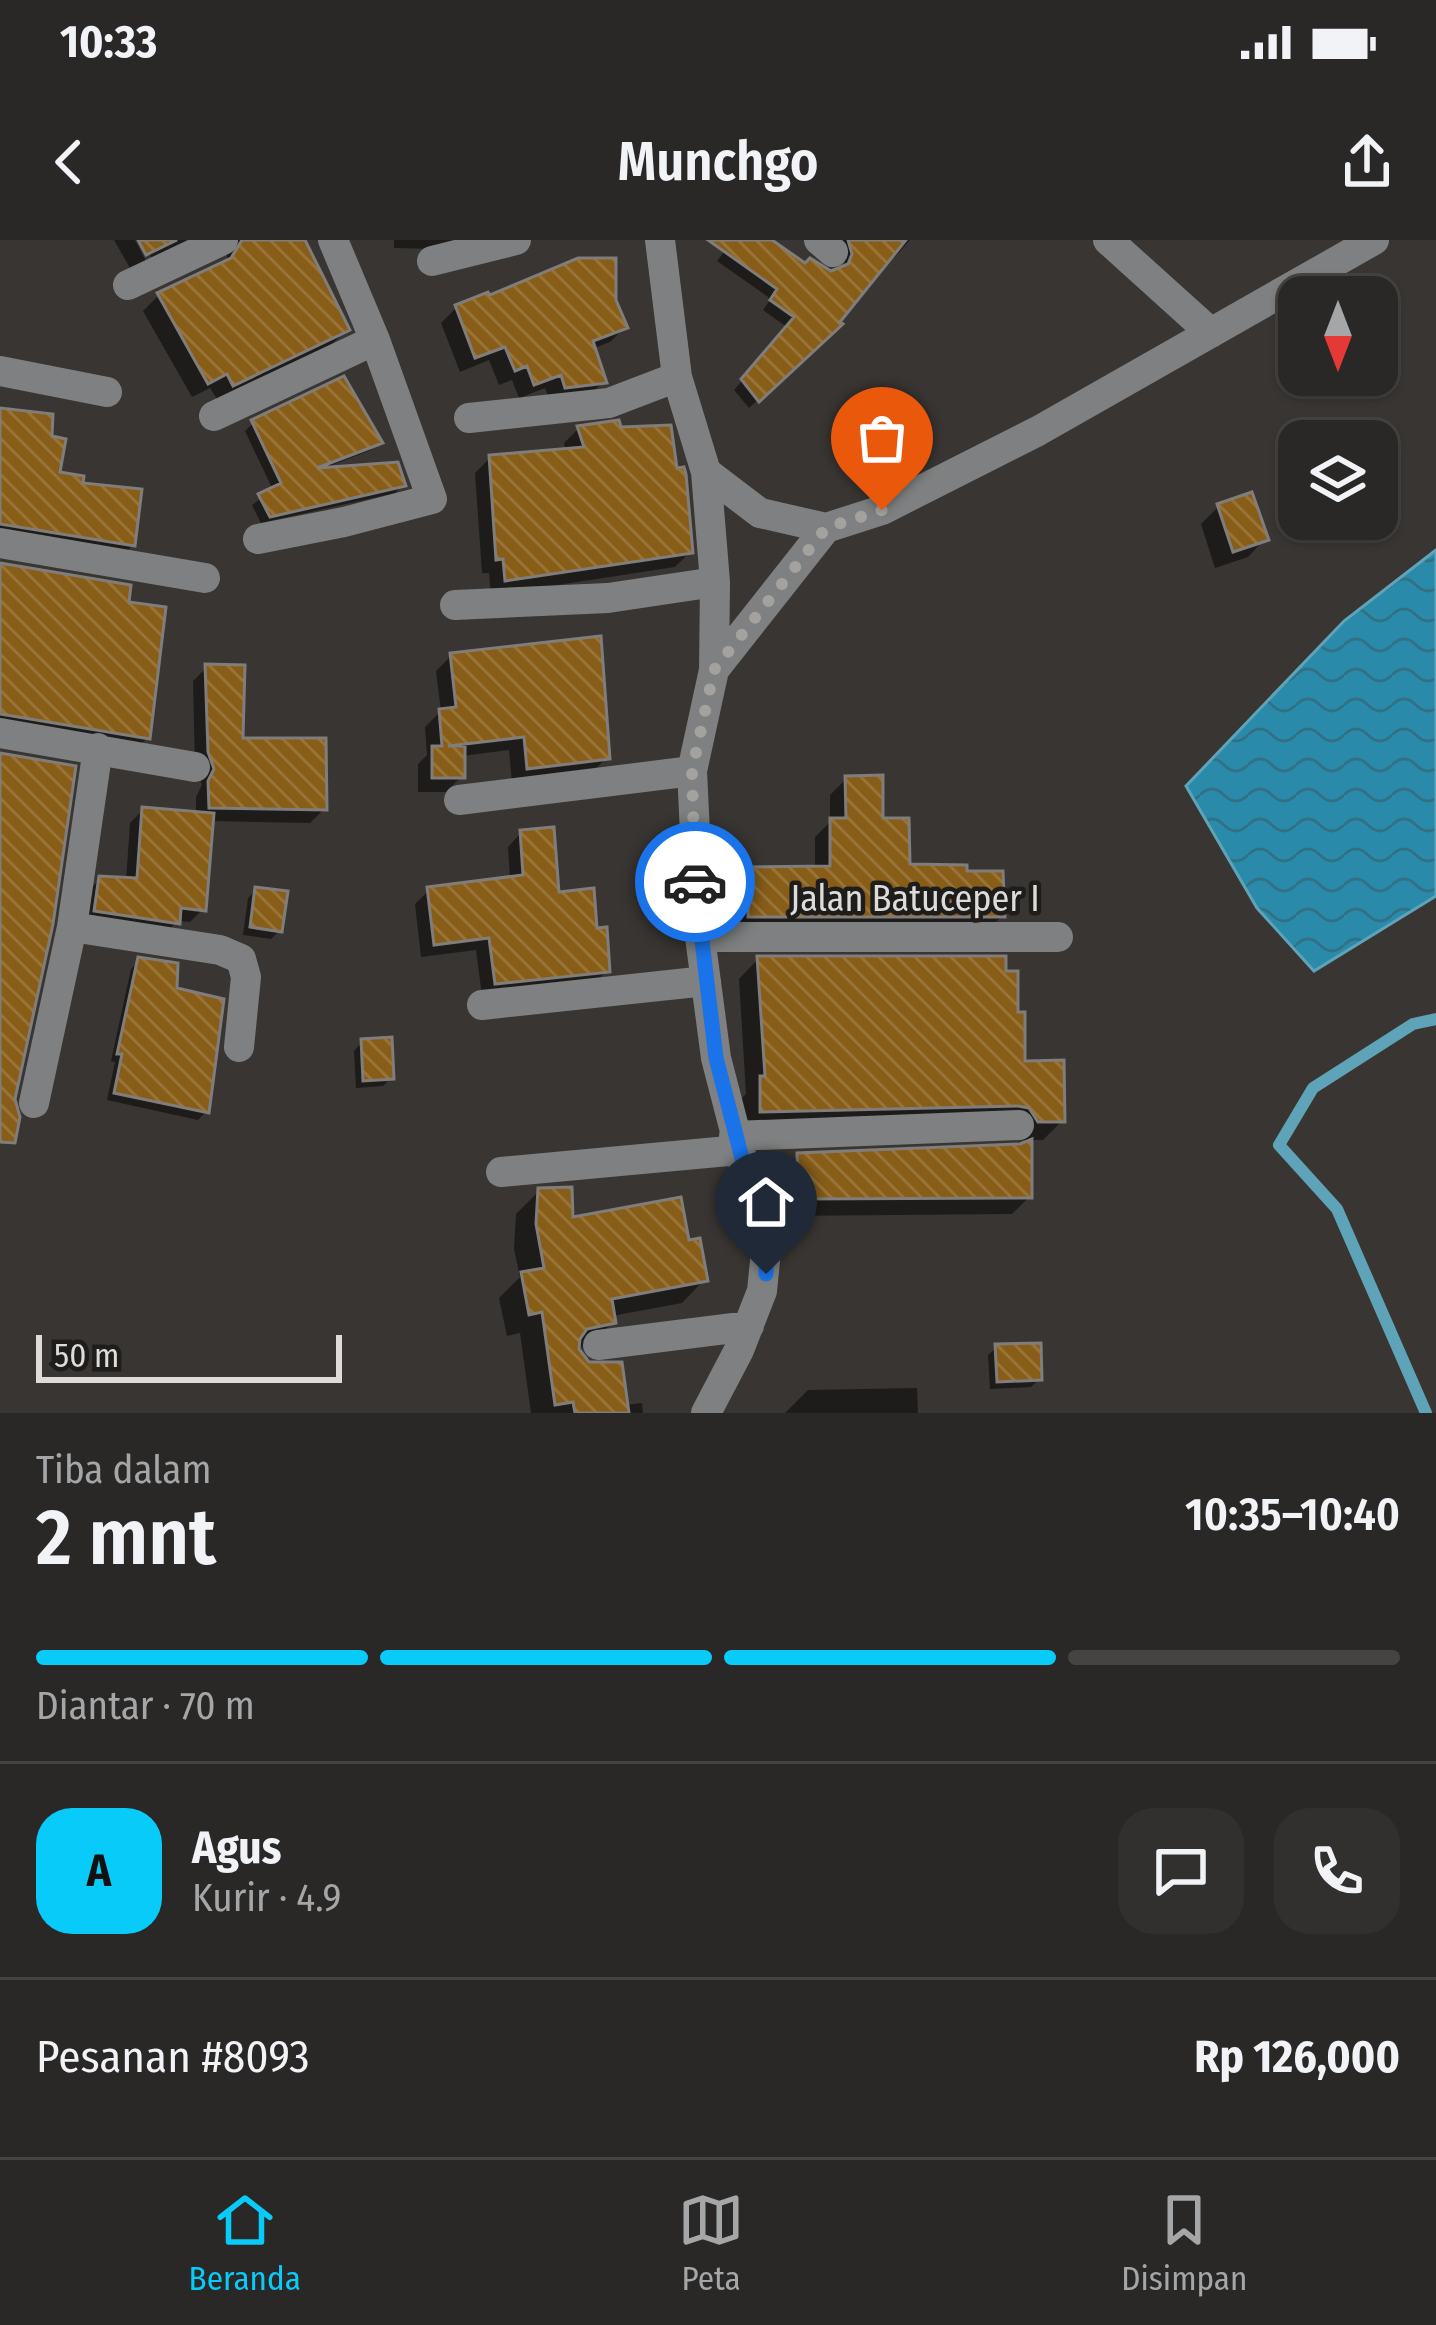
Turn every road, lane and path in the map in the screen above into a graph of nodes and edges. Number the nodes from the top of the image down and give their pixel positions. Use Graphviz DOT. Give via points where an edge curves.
graph roads {
  1 [pos="223,240"];
  2 [pos="333,240"];
  3 [pos="516,240"];
  4 [pos="660,240"];
  5 [pos="1108,240"];
  6 [pos="1374,240"];
  7 [pos="432,261"];
  8 [pos="128,285"];
  9 [pos="1210,333"];
  10 [pos="375,340"];
  11 [pos="0,371"];
  12 [pos="677,376"];
  13 [pos="107,392"];
  14 [pos="214,416"];
  15 [pos="469,418"];
  16 [pos="706,472"];
  17 [pos="826,528"];
  18 [pos="258,538"];
  19 [pos="0,542"];
  20 [pos="205,578"];
  21 [pos="715,582"];
  22 [pos="455,605"];
  23 [pos="714,670"];
  24 [pos="0,733"];
  25 [pos="98,748"];
  26 [pos="195,767"];
  27 [pos="692,771"];
  28 [pos="459,800"];
  29 [pos="72,927"];
  30 [pos="1058,937"];
  31 [pos="700,938"];
  32 [pos="706,981"];
  33 [pos="482,1005"];
  34 [pos="239,1047"];
  35 [pos="34,1103"];
  36 [pos="1019,1125"];
  37 [pos="736,1143"];
  38 [pos="501,1172"];
  39 [pos="749,1326"];
  40 [pos="598,1345"];
  41 [pos="706,1413"];
  1 -- 8 [label="street"];
  2 -- 10 [label="street"];
  3 -- 7 [label="street"];
  4 -- 12 [label="street"];
  5 -- 9 [label="street"];
  6 -- 9 [label="street"];
  9 -- 17 [label="street" via="882,510"];
  10 -- 14 [label="street"];
  10 -- 18 [label="street" via="432,500"];
  11 -- 13 [label="street"];
  12 -- 15 [label="street" via="609,403"];
  12 -- 16 [label="street"];
  16 -- 17 [label="street" via="760,513"];
  16 -- 21 [label="street"];
  17 -- 23 [label="street"];
  19 -- 20 [label="street"];
  21 -- 22 [label="street" via="608,598"];
  21 -- 23 [label="street"];
  23 -- 27 [label="street"];
  24 -- 25 [label="street"];
  25 -- 26 [label="street"];
  25 -- 29 [label="street"];
  27 -- 28 [label="street"];
  27 -- 31 [label="street"];
  29 -- 34 [label="street" via="241,959"];
  29 -- 35 [label="street"];
  30 -- 31 [label="street, Jalan Batuceper I"];
  31 -- 32 [label="street"];
  32 -- 33 [label="street"];
  32 -- 37 [label="street"];
  36 -- 37 [label="street"];
  37 -- 38 [label="street"];
  37 -- 39 [label="street" via="766,1251"];
  39 -- 40 [label="street"];
  39 -- 41 [label="street"];
}
